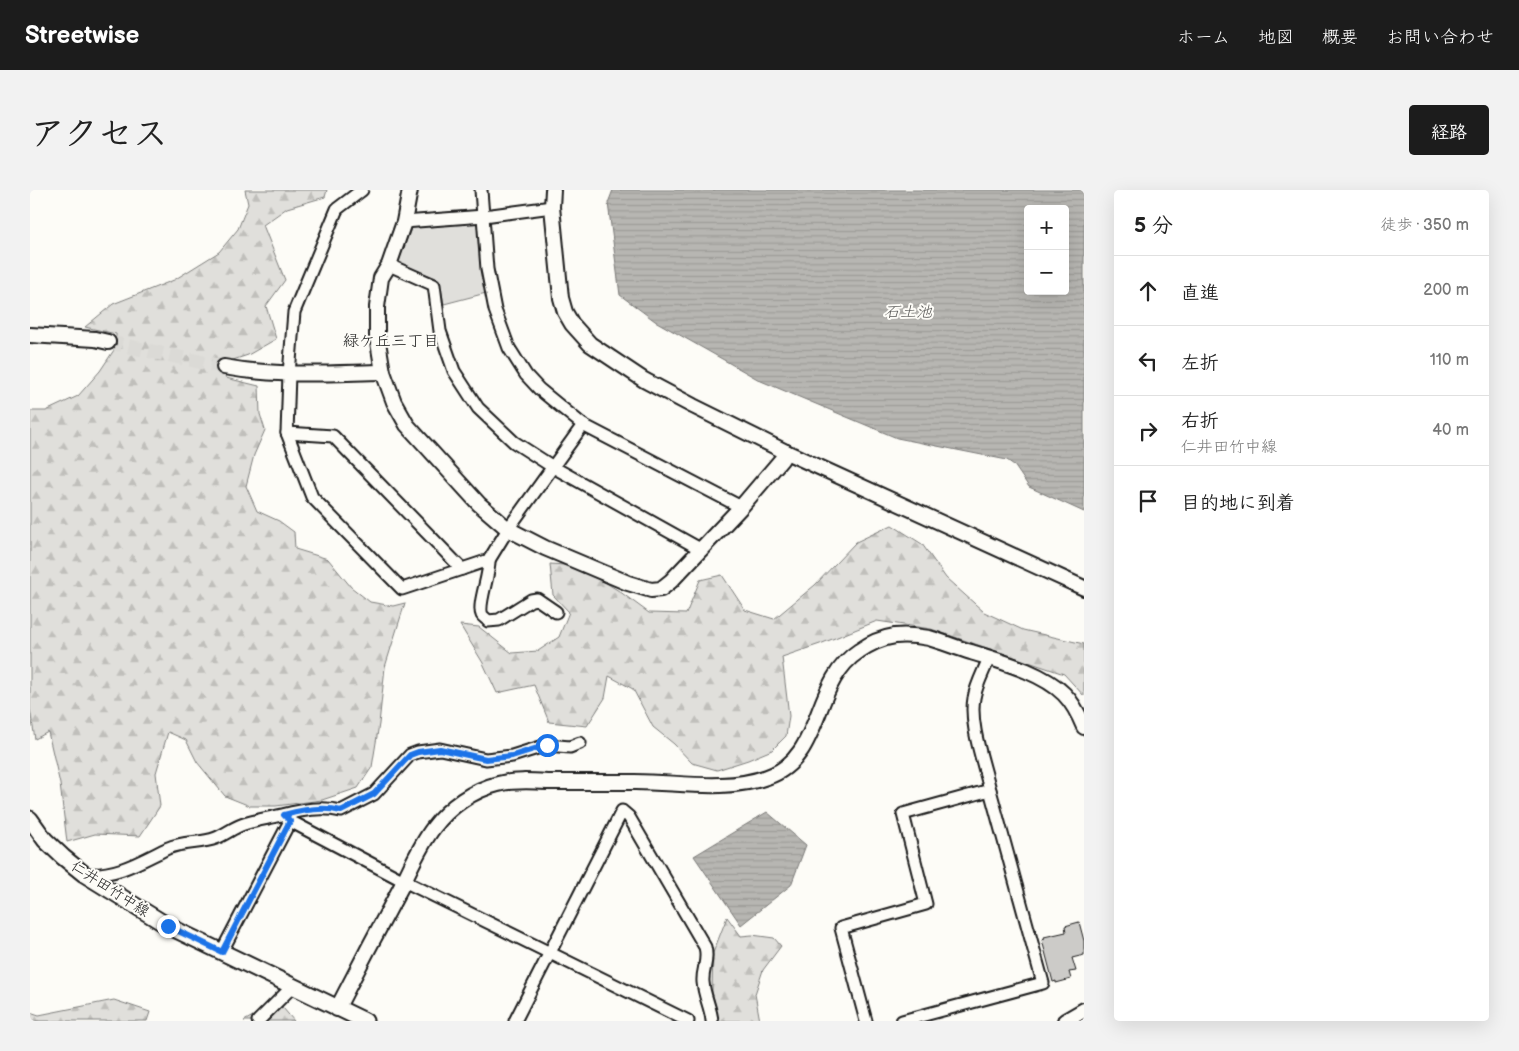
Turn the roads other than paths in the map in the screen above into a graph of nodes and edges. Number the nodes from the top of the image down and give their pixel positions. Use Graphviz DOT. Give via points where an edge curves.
graph roads {
  1 [pos="362,190"];
  2 [pos="410,190"];
  3 [pos="481,190"];
  4 [pos="553,190"];
  5 [pos="552,207"];
  6 [pos="484,216"];
  7 [pos="404,222"];
  8 [pos="389,265"];
  9 [pos="30,335"];
  10 [pos="108,342"];
  11 [pos="224,367"];
  12 [pos="383,372"];
  13 [pos="288,374"];
  14 [pos="583,425"];
  15 [pos="287,433"];
  16 [pos="786,452"];
  17 [pos="553,467"];
  18 [pos="741,507"];
  19 [pos="508,529"];
  20 [pos="702,550"];
  21 [pos="489,560"];
  22 [pos="462,569"];
  23 [pos="1084,588"];
  24 [pos="556,612"];
  25 [pos="989,658"];
  26 [pos="1084,727"];
  27 [pos="580,743"];
  28 [pos="990,790"];
  29 [pos="287,818"];
  30 [pos="30,819"];
  31 [pos="84,874"];
  32 [pos="404,881"];
  33 [pos="222,952"];
  34 [pos="550,952"];
  35 [pos="292,987"];
  36 [pos="337,1009"];
  37 [pos="1084,1010"];
  38 [pos="258,1021"];
  39 [pos="365,1021"];
  40 [pos="515,1021"];
  41 [pos="688,1021"];
  42 [pos="712,1021"];
  43 [pos="866,1021"];
  44 [pos="902,1021"];
  45 [pos="1064,1021"];
  1 -- 13 [label="street" via="337,208 294,312"];
  2 -- 7 [label="street"];
  3 -- 6 [label="street"];
  4 -- 5 [label="street"];
  5 -- 6 [label="street"];
  5 -- 16 [label="street" via="561,298 565,312 578,333 644,380"];
  6 -- 7 [label="street"];
  6 -- 14 [label="street" via="487,269 494,310 509,348 539,389"];
  7 -- 8 [label="street"];
  8 -- 12 [label="street" via="381,278 377,307 377,336"];
  8 -- 17 [label="street" via="434,285 440,331 454,371 478,408 514,442"];
  9 -- 10 [label="street"];
  11 -- 13 [label="street"];
  12 -- 13 [label="street"];
  12 -- 19 [label="street" via="407,425 479,504"];
  13 -- 15 [label="street"];
  14 -- 17 [label="street"];
  14 -- 18 [label="street"];
  15 -- 22 [label="street" via="333,436"];
  15 -- 22 [label="street" via="312,497 402,589"];
  16 -- 18 [label="street"];
  16 -- 23 [label="street"];
  17 -- 19 [label="street"];
  17 -- 20 [label="street"];
  18 -- 20 [label="street"];
  19 -- 20 [label="street" via="545,548 651,590 661,589 672,581"];
  19 -- 21 [label="street"];
  21 -- 22 [label="street"];
  21 -- 24 [label="street" via="481,610 488,621 499,620 537,599"];
  25 -- 26 [label="street" via="1015,666 1057,688 1072,703"];
  25 -- 28 [label="street" via="974,698 973,713"];
  25 -- 32 [label="street" via="916,636 881,639 862,649 838,670 828,686 799,754 778,773 765,778 713,785 522,782 499,783 480,790 461,801 434,827"];
  27 -- 29 [label="street" via="570,747 547,745 512,756 486,759 440,749 418,752 410,755 374,794 341,811 298,810"];
  28 -- 43 [label="street" via="903,814 926,904 841,928"];
  28 -- 44 [label="street" via="1043,983"];
  29 -- 31 [label="street" via="242,824 216,838 168,848 144,862 98,875"];
  29 -- 32 [label="street"];
  29 -- 33 [label="street"];
  30 -- 31 [label="main road, 仁井田竹中線" via="45,840"];
  31 -- 33 [label="main road, 仁井田竹中線" via="168,926"];
  32 -- 34 [label="street"];
  32 -- 36 [label="street"];
  33 -- 35 [label="main road, 仁井田竹中線"];
  34 -- 40 [label="street"];
  34 -- 41 [label="street"];
  34 -- 42 [label="street" via="622,811 629,817 706,947 703,985"];
  35 -- 36 [label="main road, 仁井田竹中線"];
  35 -- 38 [label="street"];
  36 -- 39 [label="main road, 仁井田竹中線"];
  37 -- 45 [label="street"];
}
